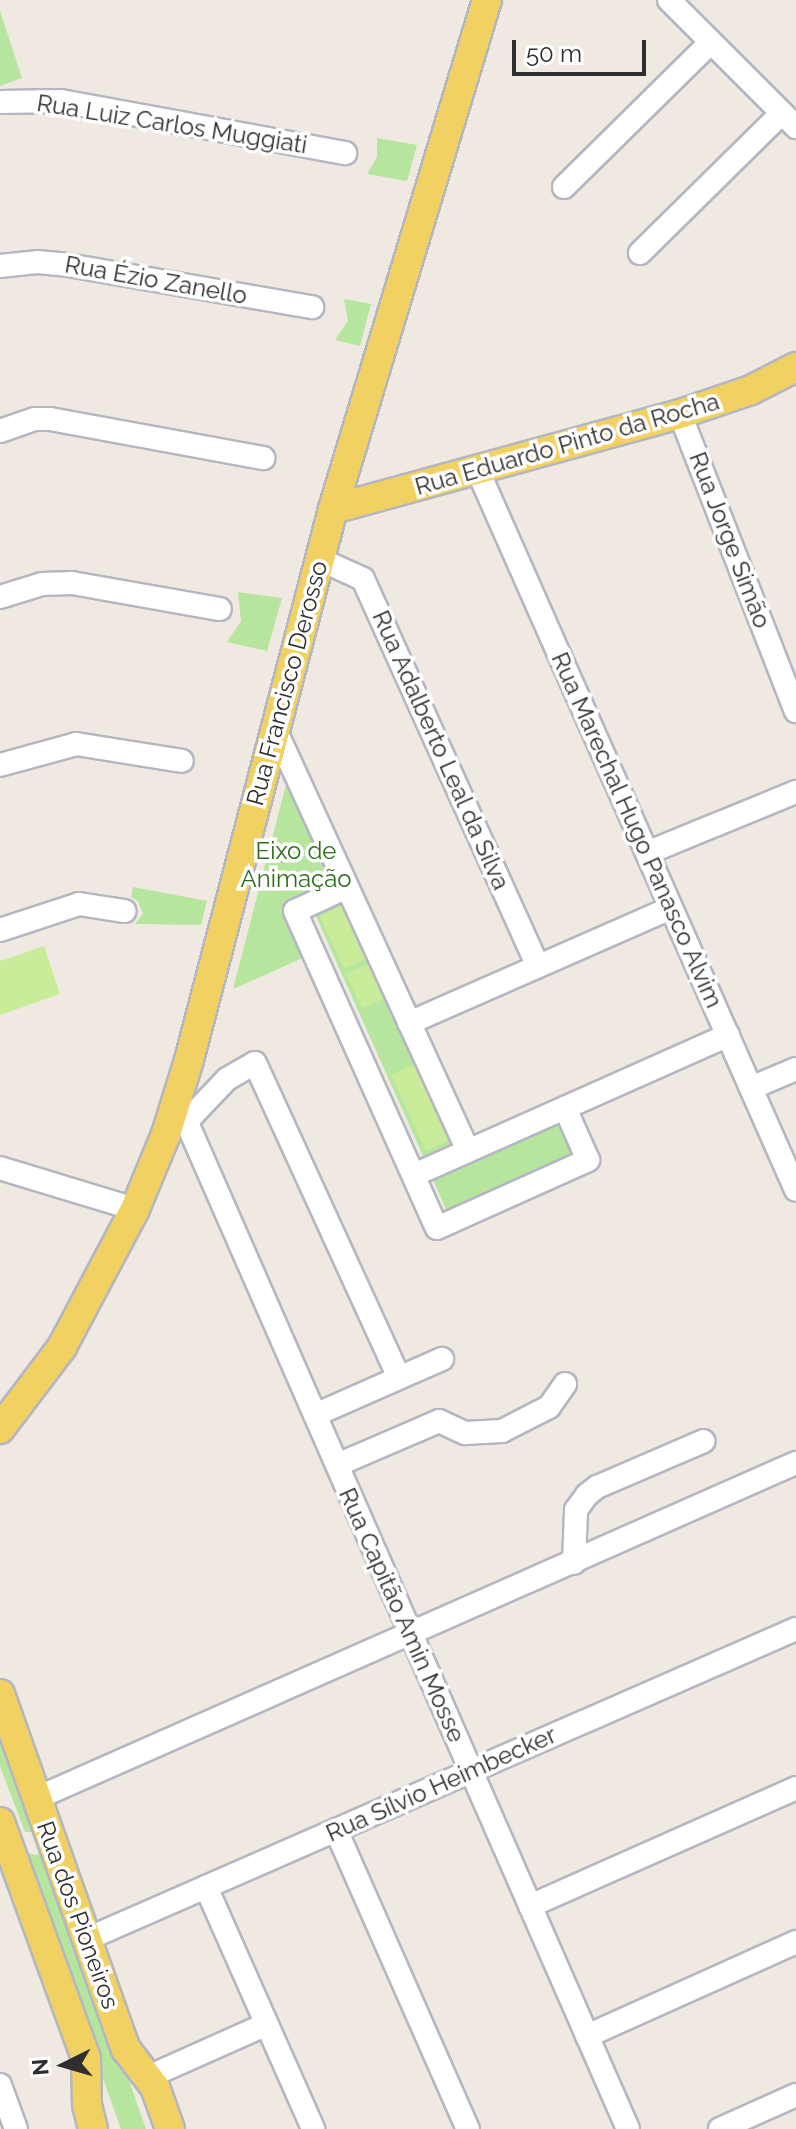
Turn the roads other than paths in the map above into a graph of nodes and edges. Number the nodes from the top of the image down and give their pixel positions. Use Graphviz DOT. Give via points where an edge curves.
graph roads {
  1 [pos="487,0"];
  2 [pos="669,0"];
  3 [pos="711,42"];
  4 [pos="0,102"];
  5 [pos="789,120"];
  6 [pos="345,153"];
  7 [pos="564,187"];
  8 [pos="640,253"];
  9 [pos="0,266"];
  10 [pos="312,307"];
  11 [pos="796,367"];
  12 [pos="680,414"];
  13 [pos="0,431"];
  14 [pos="263,458"];
  15 [pos="478,471"];
  16 [pos="333,509"];
  17 [pos="319,559"];
  18 [pos="0,597"];
  19 [pos="220,609"];
  20 [pos="796,711"];
  21 [pos="274,727"];
  22 [pos="182,761"];
  23 [pos="0,765"];
  24 [pos="796,792"];
  25 [pos="647,853"];
  26 [pos="347,887"];
  27 [pos="671,908"];
  28 [pos="124,911"];
  29 [pos="0,930"];
  30 [pos="538,966"];
  31 [pos="409,1023"];
  32 [pos="728,1035"];
  33 [pos="796,1069"];
  34 [pos="751,1088"];
  35 [pos="565,1108"];
  36 [pos="182,1111"];
  37 [pos="468,1151"];
  38 [pos="0,1168"];
  39 [pos="414,1175"];
  40 [pos="796,1190"];
  41 [pos="135,1209"];
  42 [pos="442,1359"];
  43 [pos="399,1378"];
  44 [pos="565,1384"];
  45 [pos="315,1415"];
  46 [pos="0,1429"];
  47 [pos="704,1441"];
  48 [pos="796,1463"];
  49 [pos="337,1465"];
  50 [pos="574,1563"];
  51 [pos="796,1629"];
  52 [pos="411,1635"];
  53 [pos="0,1694"];
  54 [pos="471,1771"];
  55 [pos="796,1788"];
  56 [pos="37,1798"];
  57 [pos="336,1830"];
  58 [pos="3,1831"];
  59 [pos="48,1831"];
  60 [pos="206,1887"];
  61 [pos="530,1906"];
  62 [pos="87,1939"];
  63 [pos="796,1942"];
  64 [pos="267,2024"];
  65 [pos="587,2036"];
  66 [pos="148,2077"];
  67 [pos="0,2085"];
  68 [pos="796,2095"];
  69 [pos="16,2129"];
  70 [pos="93,2129"];
  71 [pos="170,2129"];
  72 [pos="313,2129"];
  73 [pos="468,2129"];
  74 [pos="628,2129"];
  75 [pos="720,2129"];
  1 -- 16 [label="main road, Rua Francisco Derosso"];
  2 -- 3 [label="street"];
  3 -- 5 [label="street"];
  3 -- 7 [label="street"];
  4 -- 6 [label="street, Rua Luiz Carlos Muggiati" via="61,101"];
  5 -- 8 [label="street"];
  9 -- 10 [label="street, Rua Ézio Zanello" via="62,264"];
  11 -- 12 [label="main road, Rua Eduardo Pinto da Rocha" via="751,390"];
  12 -- 15 [label="main road, Rua Eduardo Pinto da Rocha"];
  12 -- 20 [label="street, Rua Jorge Simão"];
  13 -- 14 [label="street" via="50,419"];
  15 -- 16 [label="main road, Rua Eduardo Pinto da Rocha"];
  15 -- 25 [label="street, Rua Marechal Hugo Panasco Alvim"];
  16 -- 17 [label="main road, Rua Francisco Derosso"];
  17 -- 21 [label="main road, Rua Francisco Derosso"];
  17 -- 30 [label="street, Rua Adalberto Leal da Silva" via="357,574 367,587"];
  18 -- 19 [label="street" via="42,584 72,583"];
  21 -- 26 [label="street"];
  21 -- 36 [label="main road, Rua Francisco Derosso"];
  22 -- 23 [label="street" via="76,744"];
  24 -- 25 [label="street"];
  25 -- 27 [label="street, Rua Marechal Hugo Panasco Alvim"];
  26 -- 31 [label="street"];
  26 -- 39 [label="street" via="295,911"];
  27 -- 30 [label="street"];
  27 -- 32 [label="street, Rua Marechal Hugo Panasco Alvim"];
  28 -- 29 [label="street" via="79,904"];
  30 -- 31 [label="street"];
  31 -- 37 [label="street"];
  32 -- 34 [label="street, Rua Marechal Hugo Panasco Alvim"];
  32 -- 35 [label="street"];
  33 -- 34 [label="street"];
  34 -- 40 [label="street, Rua Marechal Hugo Panasco Alvim"];
  35 -- 37 [label="street"];
  35 -- 39 [label="street" via="588,1160 451,1222 437,1228"];
  36 -- 41 [label="main road, Rua Francisco Derosso"];
  36 -- 43 [label="street" via="255,1063"];
  36 -- 45 [label="street, Rua Capitão Amin Mosse"];
  37 -- 39 [label="street"];
  38 -- 41 [label="street"];
  41 -- 46 [label="main road, Rua Francisco Derosso" via="62,1347"];
  42 -- 43 [label="street"];
  43 -- 45 [label="street"];
  44 -- 49 [label="street" via="549,1407 502,1431 465,1433 439,1421"];
  45 -- 49 [label="street, Rua Capitão Amin Mosse"];
  47 -- 50 [label="street" via="587,1495 576,1510"];
  48 -- 50 [label="street"];
  49 -- 52 [label="street, Rua Capitão Amin Mosse"];
  50 -- 52 [label="street"];
  51 -- 54 [label="street, Rua Sílvio Heimbecker"];
  52 -- 54 [label="street, Rua Capitão Amin Mosse"];
  52 -- 56 [label="street"];
  53 -- 56 [label="main road, Rua dos Pioneiros"];
  54 -- 57 [label="street, Rua Sílvio Heimbecker"];
  54 -- 61 [label="street, Rua Capitão Amin Mosse"];
  55 -- 61 [label="street"];
  56 -- 59 [label="main road, Rua dos Pioneiros"];
  57 -- 60 [label="street, Rua Sílvio Heimbecker"];
  57 -- 73 [label="street"];
  58 -- 59 [label="main road" via="28,1847"];
  58 -- 70 [label="main road, Rua dos Pioneiros" via="86,2058"];
  59 -- 62 [label="main road, Rua dos Pioneiros"];
  60 -- 62 [label="street, Rua Sílvio Heimbecker"];
  60 -- 64 [label="street"];
  61 -- 65 [label="street, Rua Capitão Amin Mosse"];
  62 -- 66 [label="main road, Rua dos Pioneiros" via="126,2049"];
  63 -- 65 [label="street"];
  64 -- 66 [label="street"];
  64 -- 72 [label="street"];
  65 -- 74 [label="street, Rua Capitão Amin Mosse"];
  66 -- 71 [label="main road, Rua dos Pioneiros"];
  67 -- 69 [label="street"];
  68 -- 75 [label="street"];
}
